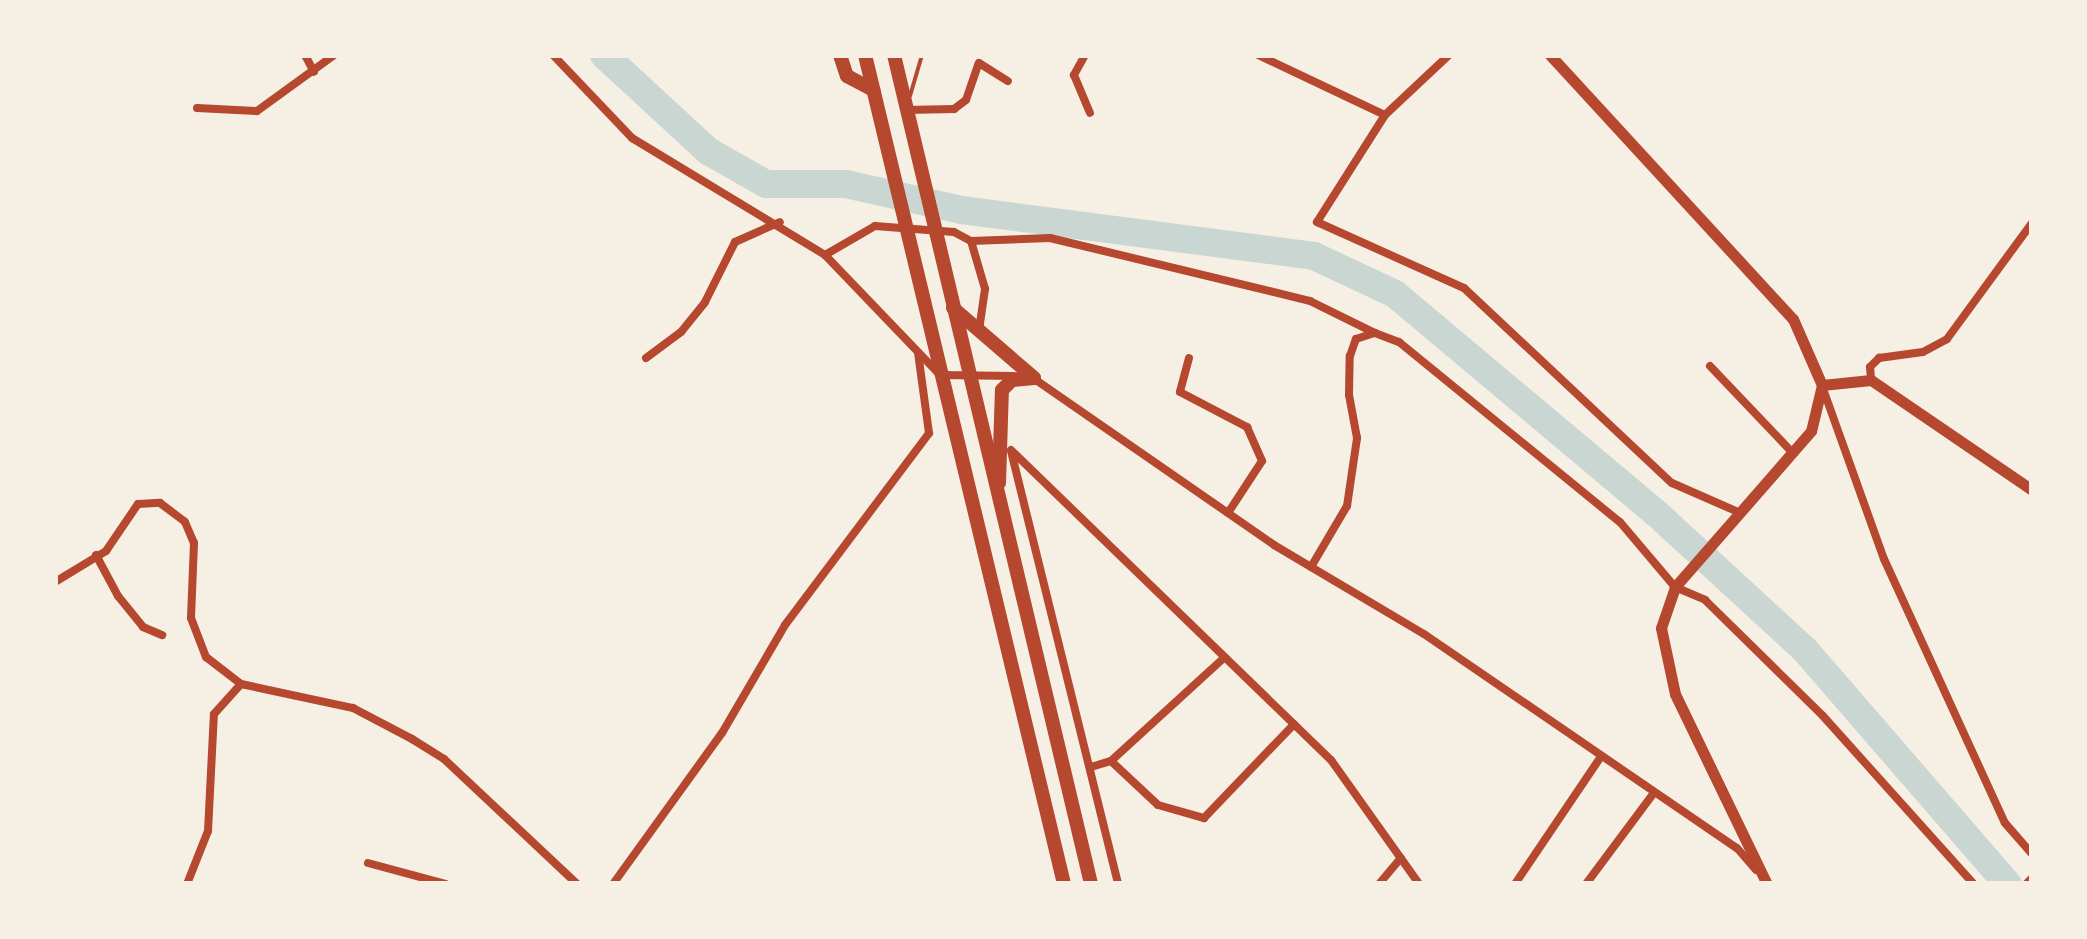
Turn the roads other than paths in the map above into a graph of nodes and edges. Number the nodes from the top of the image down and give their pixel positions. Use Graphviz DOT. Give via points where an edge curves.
graph roads {
  1 [pos="305,55"];
  2 [pos="334,55"];
  3 [pos="553,55"];
  4 [pos="840,55"];
  5 [pos="865,55"];
  6 [pos="894,55"];
  7 [pos="922,55"];
  8 [pos="1084,55"];
  9 [pos="1449,55"];
  10 [pos="1550,55"];
  11 [pos="1261,56"];
  12 [pos="314,72"];
  13 [pos="1008,81"];
  14 [pos="873,90"];
  15 [pos="198,108"];
  16 [pos="906,110"];
  17 [pos="1090,113"];
  18 [pos="1385,115"];
  19 [pos="780,222"];
  20 [pos="2032,223"];
  21 [pos="971,241"];
  22 [pos="825,255"];
  23 [pos="953,308"];
  24 [pos="979,330"];
  25 [pos="1375,332"];
  26 [pos="918,353"];
  27 [pos="646,358"];
  28 [pos="1190,358"];
  29 [pos="1710,366"];
  30 [pos="968,372"];
  31 [pos="940,375"];
  32 [pos="1034,378"];
  33 [pos="1871,380"];
  34 [pos="1822,385"];
  35 [pos="981,426"];
  36 [pos="1006,446"];
  37 [pos="1792,452"];
  38 [pos="2032,490"];
  39 [pos="998,504"];
  40 [pos="1228,512"];
  41 [pos="1738,512"];
  42 [pos="96,554"];
  43 [pos="1311,567"];
  44 [pos="55,582"];
  45 [pos="1675,587"];
  46 [pos="162,635"];
  47 [pos="1224,657"];
  48 [pos="241,684"];
  49 [pos="1294,724"];
  50 [pos="1600,758"];
  51 [pos="1112,761"];
  52 [pos="1091,767"];
  53 [pos="1654,794"];
  54 [pos="2032,854"];
  55 [pos="1402,858"];
  56 [pos="368,863"];
  57 [pos="1758,872"];
  58 [pos="2032,878"];
  59 [pos="187,884"];
  60 [pos="446,884"];
  61 [pos="577,884"];
  62 [pos="612,884"];
  63 [pos="1064,884"];
  64 [pos="1091,884"];
  65 [pos="1118,884"];
  66 [pos="1380,884"];
  67 [pos="1419,884"];
  68 [pos="1515,884"];
  69 [pos="1586,884"];
  70 [pos="1766,884"];
  71 [pos="1974,884"];
  72 [pos="2026,884"];
  1 -- 12 [label="street"];
  2 -- 12 [label="street"];
  3 -- 19 [label="street" via="632,138"];
  4 -- 14 [label="highway" via="847,76"];
  5 -- 14 [label="highway"];
  6 -- 16 [label="highway"];
  7 -- 16 [label="lane"];
  8 -- 17 [label="street" via="1074,76"];
  9 -- 18 [label="street"];
  10 -- 34 [label="main road" via="1793,319"];
  11 -- 18 [label="street"];
  12 -- 15 [label="street" via="257,112"];
  13 -- 16 [label="street" via="980,63 966,100 954,109"];
  14 -- 31 [label="highway"];
  16 -- 23 [label="highway"];
  18 -- 41 [label="street" via="1317,222 1464,288 1672,483"];
  19 -- 22 [label="street"];
  19 -- 27 [label="street" via="735,242 681,332"];
  20 -- 33 [label="street" via="1948,339 1923,352 1880,358 1870,367"];
  21 -- 22 [label="street" via="954,232 875,226"];
  21 -- 24 [label="street" via="985,289"];
  21 -- 25 [label="street" via="1050,238 1310,300"];
  22 -- 26 [label="street"];
  23 -- 24 [label="highway"];
  23 -- 30 [label="highway"];
  24 -- 32 [label="highway"];
  25 -- 43 [label="street" via="1356,340 1350,356 1357,438 1347,506"];
  25 -- 45 [label="street" via="1399,342 1620,522"];
  26 -- 31 [label="street"];
  26 -- 62 [label="street" via="929,433 785,625 722,733"];
  28 -- 40 [label="street" via="1180,392 1247,427 1262,461"];
  29 -- 37 [label="street"];
  30 -- 31 [label="street"];
  30 -- 32 [label="street"];
  30 -- 35 [label="highway"];
  31 -- 63 [label="highway"];
  32 -- 36 [label="highway" via="1012,380 1002,390"];
  32 -- 40 [label="street"];
  33 -- 34 [label="main road"];
  33 -- 38 [label="main road"];
  34 -- 37 [label="main road" via="1811,431"];
  34 -- 54 [label="street" via="1884,559 2005,823"];
  35 -- 36 [label="street"];
  35 -- 39 [label="highway"];
  36 -- 39 [label="highway"];
  36 -- 47 [label="street"];
  36 -- 52 [label="street"];
  37 -- 41 [label="main road"];
  39 -- 64 [label="highway"];
  40 -- 43 [label="street"];
  41 -- 45 [label="main road"];
  42 -- 44 [label="street"];
  42 -- 46 [label="street" via="118,596 144,627"];
  42 -- 48 [label="street" via="106,551 138,504 160,503 185,522 194,543 190,618 206,657"];
  43 -- 50 [label="street" via="1424,634"];
  45 -- 57 [label="main road" via="1661,628 1674,694"];
  45 -- 71 [label="street" via="1705,600 1823,716"];
  47 -- 49 [label="street"];
  47 -- 51 [label="street"];
  48 -- 59 [label="street" via="214,714 208,832"];
  48 -- 61 [label="street" via="353,708 412,739 444,759"];
  49 -- 51 [label="street" via="1204,818 1158,805"];
  49 -- 55 [label="street" via="1369,805"];
  50 -- 53 [label="street"];
  50 -- 68 [label="street"];
  51 -- 52 [label="street"];
  52 -- 65 [label="street"];
  53 -- 57 [label="street" via="1737,848"];
  53 -- 69 [label="street"];
  55 -- 66 [label="street"];
  55 -- 67 [label="street"];
  56 -- 60 [label="street"];
  57 -- 70 [label="main road"];
  58 -- 72 [label="street"];
}
